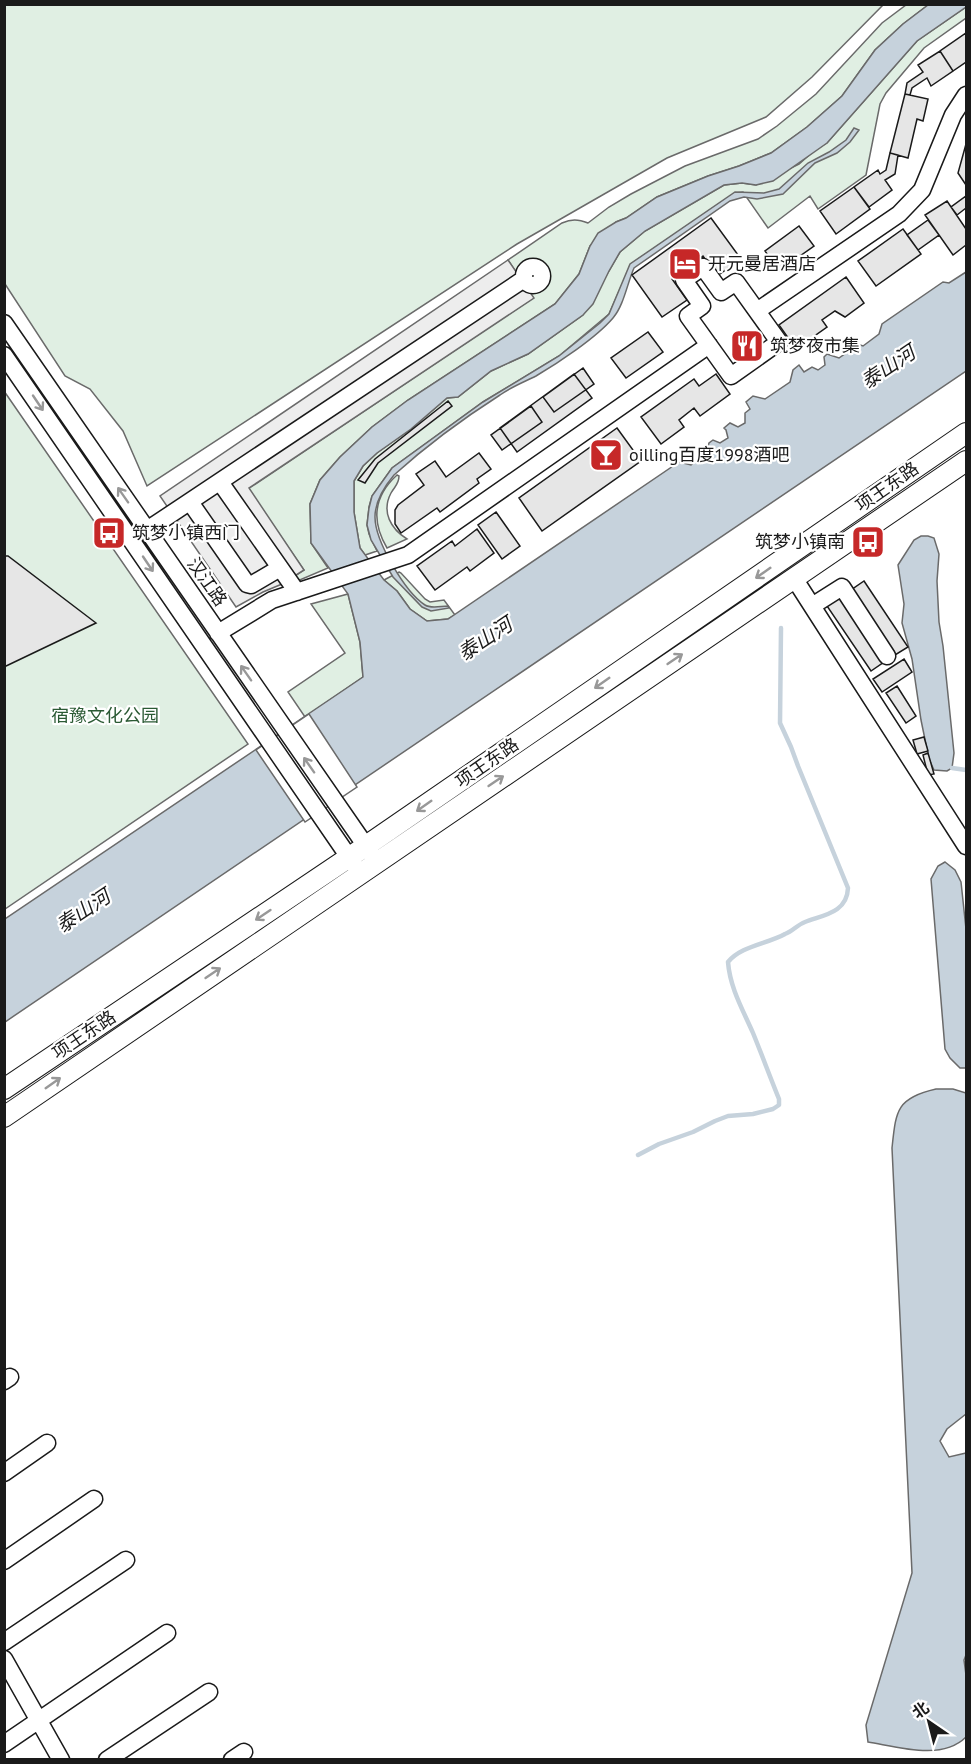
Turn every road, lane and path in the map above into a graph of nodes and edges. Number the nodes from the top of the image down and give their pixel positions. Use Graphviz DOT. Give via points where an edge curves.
graph roads {
  1 [pos="966,95"];
  2 [pos="524,279"];
  3 [pos="757,311"];
  4 [pos="4,323"];
  5 [pos="709,345"];
  6 [pos="4,355"];
  7 [pos="966,433"];
  8 [pos="966,461"];
  9 [pos="220,482"];
  10 [pos="190,502"];
  11 [pos="147,530"];
  12 [pos="280,568"];
  13 [pos="794,578"];
  14 [pos="304,590"];
  15 [pos="812,606"];
  16 [pos="218,633"];
  17 [pos="887,656"];
  18 [pos="966,846"];
  19 [pos="349,857"];
  20 [pos="368,861"];
  21 [pos="4,1089"];
  22 [pos="4,1117"];
  23 [pos="47,1443"];
  24 [pos="4,1473"];
  25 [pos="94,1499"];
  26 [pos="126,1560"];
  27 [pos="4,1561"];
  28 [pos="167,1633"];
  29 [pos="4,1642"];
  30 [pos="4,1659"];
  31 [pos="209,1692"];
  32 [pos="40,1721"];
  33 [pos="4,1744"];
  34 [pos="61,1760"];
  35 [pos="107,1760"];
  1 -- 3 [label="street" via="953,115 922,190 910,203"];
  2 -- 9 [label="street"];
  3 -- 5 [label="street" via="778,342 747,365 731,376"];
  3 -- 5 [label="street" via="736,282 721,292 703,267 684,280 702,306 688,316"];
  11 -- 4 [label="street, 汉江路, one-way"];
  5 -- 14 [label="street" via="408,555"];
  6 -- 19 [label="street, one-way"];
  7 -- 20 [label="main road, 项王东路, one-way"];
  8 -- 13 [label="main road, 项王东路"];
  9 -- 10 [label="street"];
  9 -- 12 [label="street"];
  10 -- 11 [label="street"];
  10 -- 12 [label="street" via="247,584"];
  11 -- 16 [label="street, 汉江路"];
  12 -- 14 [label="street"];
  13 -- 15 [label="street"];
  20 -- 13 [label="main road, 项王东路, one-way"];
  14 -- 16 [label="street" via="272,600"];
  15 -- 17 [label="street" via="842,587"];
  15 -- 18 [label="street"];
  20 -- 16 [label="street, 汉江路, one-way" via="340,809"];
  19 -- 20 [label="main road, 项王东路"];
  19 -- 21 [label="main road, 项王东路, one-way"];
  22 -- 20 [label="main road, 项王东路, one-way"];
  23 -- 24 [label="street"];
  25 -- 27 [label="street"];
  26 -- 29 [label="street"];
  28 -- 32 [label="street"];
  30 -- 32 [label="street"];
  31 -- 35 [label="street"];
  32 -- 33 [label="street"];
  32 -- 34 [label="street"];
}
